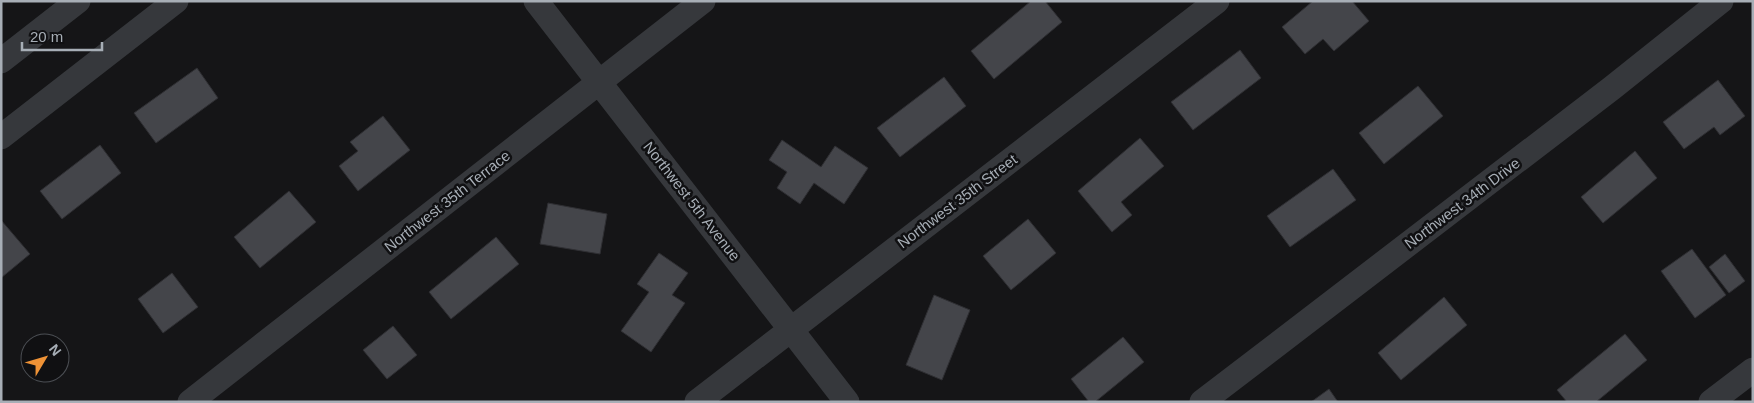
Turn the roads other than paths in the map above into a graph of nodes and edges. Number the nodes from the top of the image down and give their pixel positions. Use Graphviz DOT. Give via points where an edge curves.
graph roads {
  1 [pos="78,1"];
  2 [pos="176,1"];
  3 [pos="536,1"];
  4 [pos="703,1"];
  5 [pos="1218,1"];
  6 [pos="1721,1"];
  7 [pos="1,61"];
  8 [pos="599,82"];
  9 [pos="1,137"];
  10 [pos="790,329"];
  11 [pos="1753,370"];
  12 [pos="190,402"];
  13 [pos="697,402"];
  14 [pos="847,402"];
  15 [pos="1202,402"];
  16 [pos="1711,402"];
  1 -- 7 [label="street"];
  2 -- 9 [label="street"];
  3 -- 8 [label="street, Northwest 5th Avenue"];
  4 -- 8 [label="street, Northwest 35th Terrace"];
  5 -- 10 [label="street, Northwest 35th Street"];
  6 -- 15 [label="street, Northwest 34th Drive"];
  8 -- 10 [label="street, Northwest 5th Avenue"];
  8 -- 12 [label="street, Northwest 35th Terrace"];
  10 -- 13 [label="street, Northwest 35th Street"];
  10 -- 14 [label="street, Northwest 5th Avenue"];
  11 -- 16 [label="street"];
}
